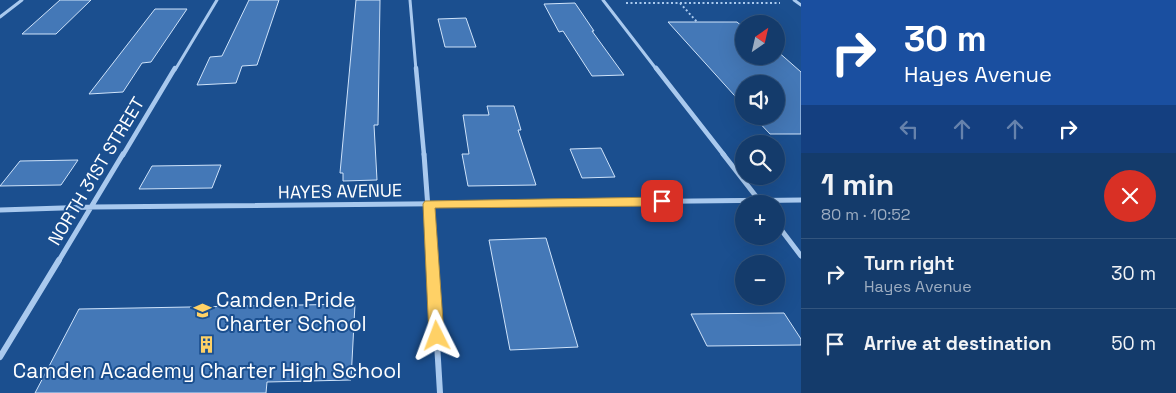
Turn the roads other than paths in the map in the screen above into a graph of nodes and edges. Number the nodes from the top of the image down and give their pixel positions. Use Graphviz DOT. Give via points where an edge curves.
graph roads {
  1 [pos="22,0"];
  2 [pos="217,0"];
  3 [pos="410,0"];
  4 [pos="794,0"];
  5 [pos="604,2"];
  6 [pos="800,4"];
  7 [pos="0,18"];
  8 [pos="755,195"];
  9 [pos="801,200"];
  10 [pos="785,201"];
  11 [pos="735,202"];
  12 [pos="429,204"];
  13 [pos="93,207"];
  14 [pos="0,210"];
  15 [pos="785,235"];
  16 [pos="801,256"];
  17 [pos="0,357"];
  18 [pos="440,393"];
  1 -- 7 [label="street"];
  2 -- 13 [label="street, NORTH 31ST STREET"];
  3 -- 12 [label="street"];
  4 -- 6 [label="street"];
  5 -- 8 [label="street"];
  9 -- 10 [label="street, HAYES AVENUE"];
  11 -- 12 [label="street, HAYES AVENUE"];
  12 -- 13 [label="street, HAYES AVENUE"];
  12 -- 18 [label="street"];
  13 -- 14 [label="street, HAYES AVENUE"];
  13 -- 17 [label="street, NORTH 31ST STREET"];
  15 -- 16 [label="street"];
}
